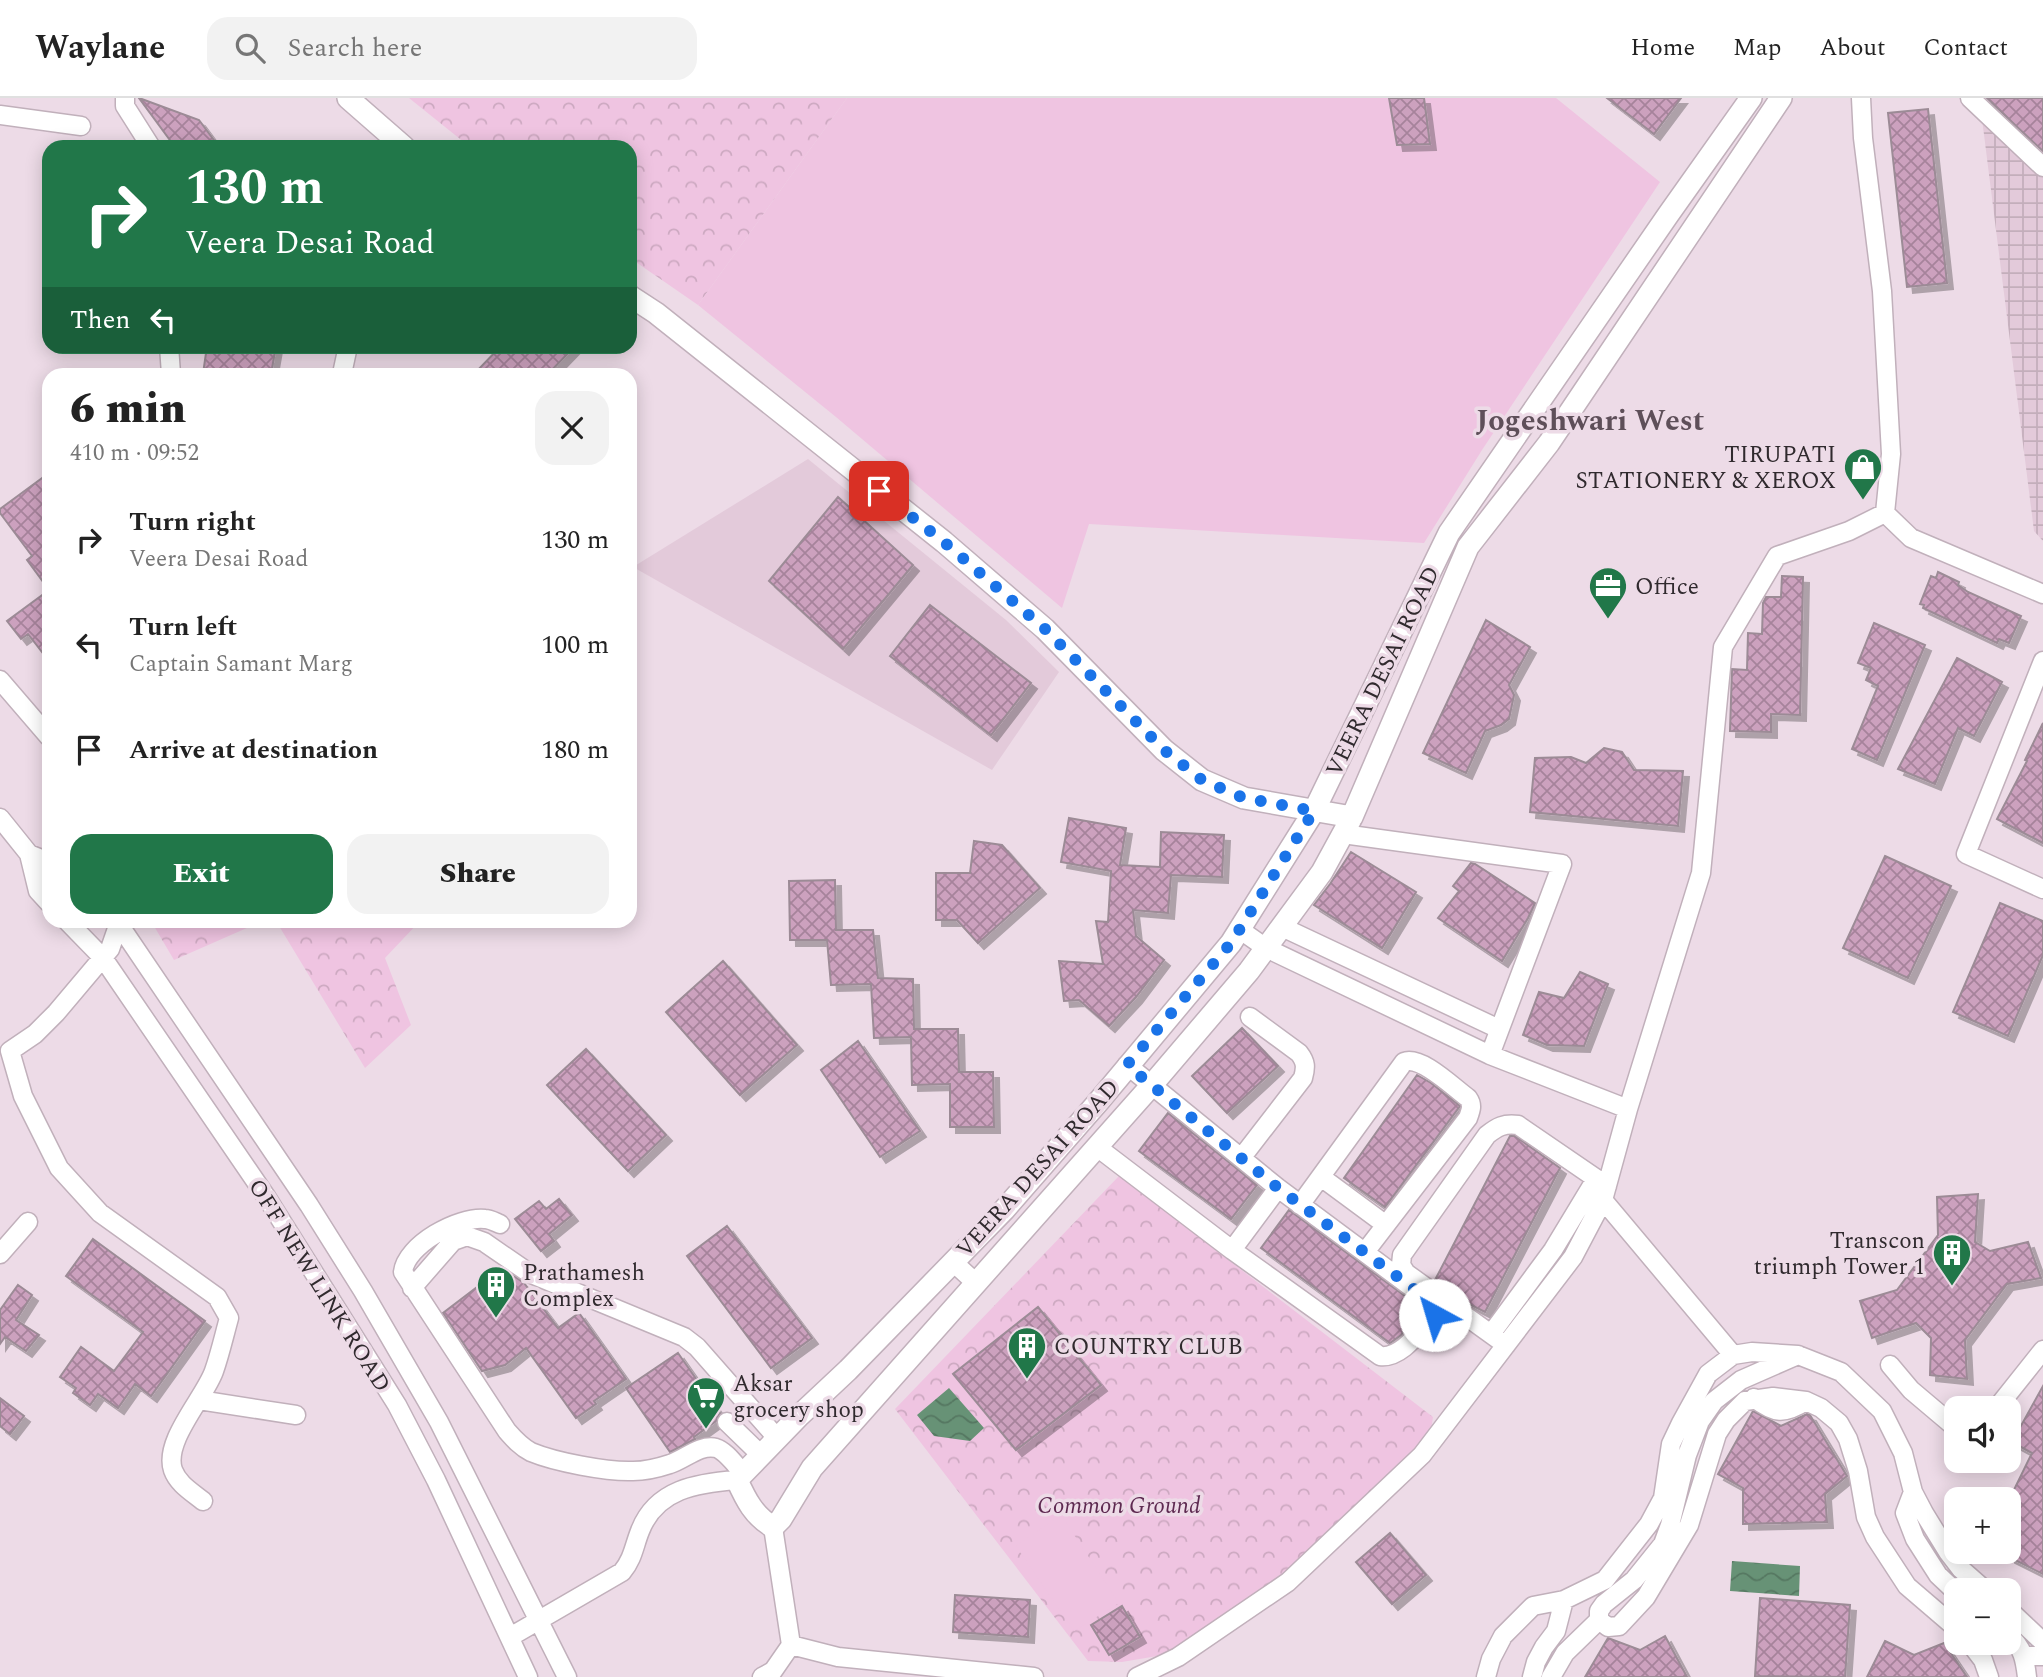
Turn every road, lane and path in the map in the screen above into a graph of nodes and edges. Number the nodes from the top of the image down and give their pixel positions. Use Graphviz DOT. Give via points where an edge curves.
graph roads {
  1 [pos="125,98"];
  2 [pos="348,98"];
  3 [pos="1781,98"];
  4 [pos="1861,98"];
  5 [pos="1970,98"];
  6 [pos="1744,101"];
  7 [pos="0,115"];
  8 [pos="1765,122"];
  9 [pos="81,126"];
  10 [pos="147,140"];
  11 [pos="394,140"];
  12 [pos="2043,167"];
  13 [pos="1687,188"];
  14 [pos="1709,205"];
  15 [pos="637,301"];
  16 [pos="1885,513"];
  17 [pos="1440,551"];
  18 [pos="1462,561"];
  19 [pos="2043,594"];
  20 [pos="2043,661"];
  21 [pos="0,680"];
  22 [pos="42,729"];
  23 [pos="1314,811"];
  24 [pos="0,818"];
  25 [pos="1348,826"];
  26 [pos="29,854"];
  27 [pos="42,859"];
  28 [pos="2043,889"];
  29 [pos="42,895"];
  30 [pos="1282,927"];
  31 [pos="74,928"];
  32 [pos="117,928"];
  33 [pos="123,928"];
  34 [pos="1240,929"];
  35 [pos="1266,948"];
  36 [pos="103,958"];
  37 [pos="1250,1017"];
  38 [pos="1499,1029"];
  39 [pos="5,1052"];
  40 [pos="1490,1055"];
  41 [pos="1127,1065"];
  42 [pos="1152,1086"];
  43 [pos="1628,1109"];
  44 [pos="1097,1147"];
  45 [pos="1242,1157"];
  46 [pos="1321,1177"];
  47 [pos="1278,1188"];
  48 [pos="1602,1188"];
  49 [pos="1300,1205"];
  50 [pos="27,1223"];
  51 [pos="500,1224"];
  52 [pos="1387,1225"];
  53 [pos="1232,1250"];
  54 [pos="1365,1252"];
  55 [pos="0,1254"];
  56 [pos="953,1262"];
  57 [pos="976,1283"];
  58 [pos="412,1288"];
  59 [pos="1498,1340"];
  60 [pos="2043,1350"];
  61 [pos="1798,1354"];
  62 [pos="1733,1355"];
  63 [pos="1890,1365"];
  64 [pos="2006,1396"];
  65 [pos="199,1400"];
  66 [pos="296,1415"];
  67 [pos="1944,1418"];
  68 [pos="727,1422"];
  69 [pos="778,1438"];
  70 [pos="761,1455"];
  71 [pos="740,1477"];
  72 [pos="1913,1492"];
  73 [pos="203,1501"];
  74 [pos="773,1527"];
  75 [pos="1971,1578"];
  76 [pos="1944,1581"];
  77 [pos="1564,1600"];
  78 [pos="1944,1618"];
  79 [pos="1599,1620"];
  80 [pos="539,1621"];
  81 [pos="2021,1621"];
  82 [pos="510,1637"];
  83 [pos="2043,1642"];
  84 [pos="790,1645"];
  85 [pos="2021,1650"];
  86 [pos="1979,1655"];
  87 [pos="2025,1656"];
  88 [pos="2043,1656"];
  89 [pos="528,1677"];
  90 [pos="567,1677"];
  91 [pos="762,1677"];
  92 [pos="1034,1677"];
  93 [pos="1137,1677"];
  94 [pos="1486,1677"];
  95 [pos="1532,1677"];
  96 [pos="1551,1677"];
  97 [pos="1989,1677"];
  98 [pos="2027,1677"];
  1 -- 10 [label="street" via="125,106"];
  2 -- 11 [label="street"];
  3 -- 8 [label="street"];
  4 -- 16 [label="street" via="1882,291 1891,441"];
  5 -- 12 [label="street"];
  6 -- 8 [label="street"];
  6 -- 13 [label="street, VEERA DESAI ROAD"];
  7 -- 9 [label="street"];
  8 -- 14 [label="street"];
  13 -- 14 [label="street"];
  13 -- 17 [label="street, VEERA DESAI ROAD" via="1456,521"];
  14 -- 18 [label="street" via="1549,443"];
  15 -- 23 [label="street" via="944,542 1045,629 1164,750 1202,780 1244,798"];
  16 -- 19 [label="street" via="1911,538"];
  16 -- 43 [label="street" via="1777,556 1723,647 1701,873"];
  17 -- 18 [label="street"];
  17 -- 23 [label="street, VEERA DESAI ROAD"];
  18 -- 25 [label="street"];
  20 -- 28 [label="street" via="1966,854"];
  21 -- 22 [label="street"];
  23 -- 25 [label="street"];
  23 -- 34 [label="street, VEERA DESAI ROAD"];
  24 -- 26 [label="street"];
  25 -- 30 [label="street"];
  25 -- 38 [label="street" via="1562,864"];
  26 -- 27 [label="street"];
  26 -- 29 [label="street"];
  30 -- 35 [label="street"];
  30 -- 38 [label="street"];
  31 -- 36 [label="street, OFF NEW LINK ROAD"];
  32 -- 36 [label="street"];
  33 -- 80 [label="street, OFF NEW LINK ROAD" via="363,1291 439,1422"];
  34 -- 35 [label="street"];
  34 -- 41 [label="street, VEERA DESAI ROAD"];
  35 -- 40 [label="street"];
  35 -- 42 [label="street"];
  36 -- 39 [label="street" via="35,1034"];
  36 -- 82 [label="street, OFF NEW LINK ROAD" via="267,1198 397,1405"];
  37 -- 45 [label="street" via="1299,1053 1306,1068"];
  38 -- 40 [label="street"];
  39 -- 65 [label="street" via="59,1168 100,1213 217,1297 229,1318 214,1373"];
  40 -- 43 [label="street"];
  41 -- 42 [label="street"];
  41 -- 56 [label="street, VEERA DESAI ROAD" via="1004,1210"];
  42 -- 44 [label="street"];
  42 -- 45 [label="street"];
  43 -- 48 [label="street"];
  44 -- 53 [label="street"];
  44 -- 57 [label="street"];
  45 -- 47 [label="street"];
  46 -- 49 [label="street"];
  46 -- 52 [label="street"];
  46 -- 52 [label="street" via="1404,1062 1424,1065 1468,1098 1471,1111"];
  47 -- 49 [label="street"];
  47 -- 53 [label="street"];
  48 -- 59 [label="street" via="1573,1257"];
  48 -- 59 [label="street" via="1518,1125 1497,1127 1402,1255 1406,1273"];
  48 -- 62 [label="street"];
  49 -- 54 [label="street"];
  50 -- 55 [label="street"];
  51 -- 58 [label="street" via="468,1220 432,1236 404,1264"];
  52 -- 54 [label="street"];
  53 -- 54 [label="street" via="1380,1356 1388,1357 1404,1348 1435,1315 1435,1308"];
  56 -- 57 [label="street"];
  56 -- 69 [label="street, VEERA DESAI ROAD"];
  57 -- 74 [label="street" via="812,1468"];
  58 -- 69 [label="street" via="453,1241 467,1236 484,1242 529,1273 684,1337"];
  58 -- 71 [label="street" via="507,1431 529,1451 634,1471 715,1448"];
  59 -- 93 [label="street" via="1422,1455 1288,1582 1178,1657"];
  60 -- 64 [label="street"];
  61 -- 62 [label="street"];
  61 -- 72 [label="street" via="1841,1372 1882,1411 1903,1453"];
  61 -- 79 [label="street" via="1741,1380 1714,1401 1700,1421 1687,1455 1662,1544 1634,1580 1598,1611"];
  62 -- 77 [label="street" via="1708,1374 1681,1423 1671,1444 1663,1498 1648,1524 1605,1580"];
  63 -- 67 [label="street"];
  65 -- 66 [label="street"];
  65 -- 73 [label="street" via="172,1456 173,1469 183,1485"];
  68 -- 70 [label="street"];
  69 -- 70 [label="street, VEERA DESAI ROAD"];
  70 -- 71 [label="street, VEERA DESAI ROAD"];
  71 -- 74 [label="street" via="752,1509"];
  71 -- 80 [label="street" via="680,1490 656,1506 622,1572"];
  72 -- 75 [label="street" via="1948,1552"];
  72 -- 76 [label="street" via="1906,1513 1915,1539"];
  74 -- 84 [label="street"];
  77 -- 94 [label="street" via="1532,1606 1518,1619 1503,1636"];
  77 -- 95 [label="street" via="1556,1631"];
  78 -- 79 [label="street" via="1907,1586 1875,1537 1848,1439 1839,1423 1806,1401 1783,1412 1754,1398 1735,1410 1717,1433 1689,1525 1646,1597 1619,1626 1608,1627"];
  79 -- 96 [label="street" via="1565,1653"];
  80 -- 82 [label="street"];
  80 -- 90 [label="street, OFF NEW LINK ROAD"];
  81 -- 83 [label="street"];
  82 -- 89 [label="street, OFF NEW LINK ROAD"];
  84 -- 91 [label="street" via="773,1671"];
  84 -- 92 [label="street" via="838,1657"];
  85 -- 87 [label="street"];
  86 -- 97 [label="street"];
  87 -- 88 [label="street"];
  87 -- 98 [label="street"];
}
